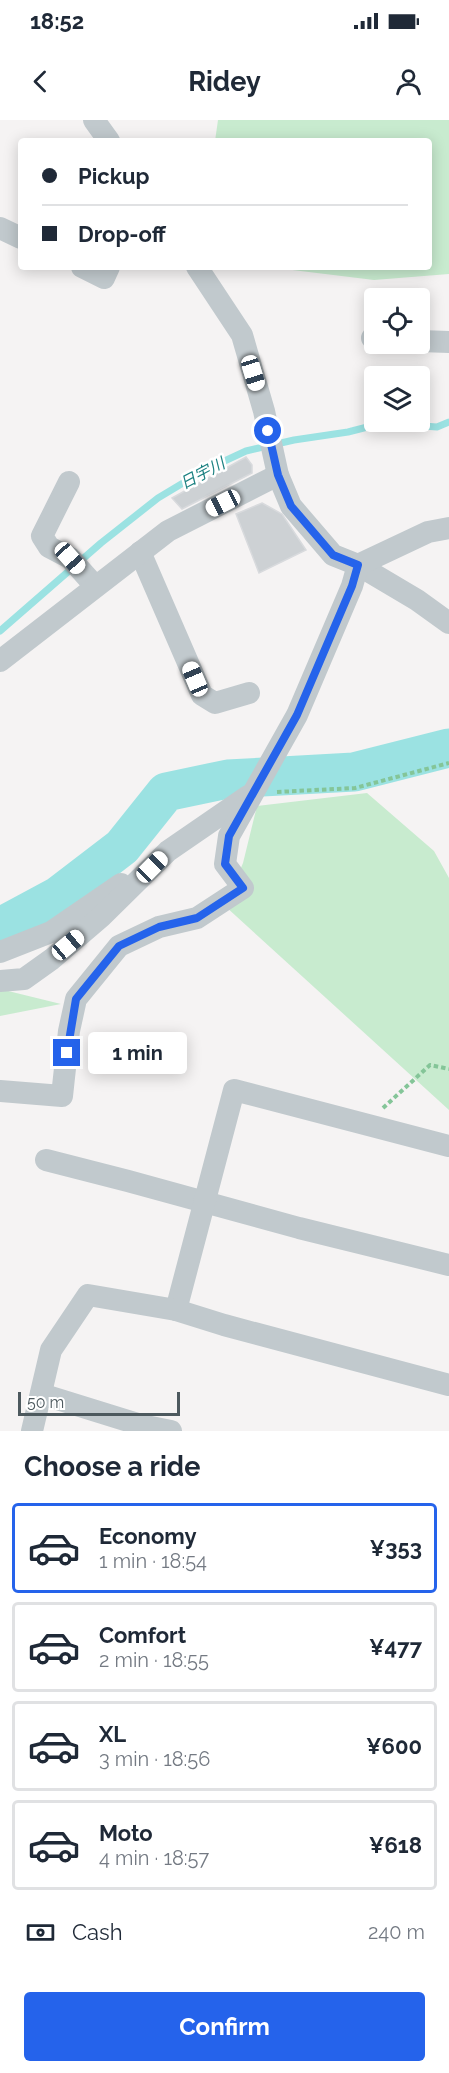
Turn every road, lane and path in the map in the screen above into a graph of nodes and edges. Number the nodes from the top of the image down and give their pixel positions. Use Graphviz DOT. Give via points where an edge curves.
graph roads {
  1 [pos="95,120"];
  2 [pos="107,138"];
  3 [pos="0,228"];
  4 [pos="18,237"];
  5 [pos="88,270"];
  6 [pos="108,270"];
  7 [pos="198,270"];
  8 [pos="430,341"];
  9 [pos="449,342"];
  10 [pos="277,468"];
  11 [pos="69,482"];
  12 [pos="449,528"];
  13 [pos="140,552"];
  14 [pos="358,565"];
  15 [pos="90,581"];
  16 [pos="449,623"];
  17 [pos="0,661"];
  18 [pos="249,693"];
  19 [pos="449,763"];
  20 [pos="252,793"];
  21 [pos="168,851"];
  22 [pos="0,952"];
  23 [pos="0,981"];
  24 [pos="449,1069"];
  25 [pos="0,1091"];
  26 [pos="365,1124"];
  27 [pos="449,1146"];
  28 [pos="46,1160"];
  29 [pos="205,1202"];
  30 [pos="449,1264"];
  31 [pos="176,1310"];
  32 [pos="449,1385"];
  33 [pos="41,1394"];
  34 [pos="32,1431"];
  35 [pos="171,1431"];
  1 -- 2 [label="street"];
  3 -- 4 [label="street"];
  5 -- 6 [label="street" via="105,278"];
  7 -- 10 [label="street" via="242,335"];
  8 -- 9 [label="street"];
  10 -- 13 [label="street" via="168,531"];
  10 -- 14 [label="street" via="291,506 333,555"];
  11 -- 15 [label="street" via="42,536 49,548 70,558"];
  12 -- 14 [label="street" via="428,532"];
  13 -- 15 [label="street"];
  13 -- 18 [label="street" via="202,695 215,703"];
  14 -- 16 [label="street"];
  14 -- 20 [label="street" via="297,715"];
  15 -- 17 [label="street"];
  19 -- 20 [label="path" via="355,788"];
  20 -- 21 [label="street"];
  20 -- 25 [label="street" via="229,836 225,864 243,888 197,918 159,927 119,946 76,999 62,1096"];
  21 -- 22 [label="street" via="51,932"];
  21 -- 23 [label="street" via="52,959 24,979"];
  24 -- 26 [label="path" via="430,1065"];
  26 -- 27 [label="street"];
  26 -- 29 [label="street" via="234,1090"];
  28 -- 29 [label="street"];
  29 -- 30 [label="street"];
  29 -- 31 [label="street"];
  31 -- 32 [label="street"];
  31 -- 33 [label="street" via="88,1295 51,1350"];
  33 -- 34 [label="street"];
  33 -- 35 [label="street"];
}
